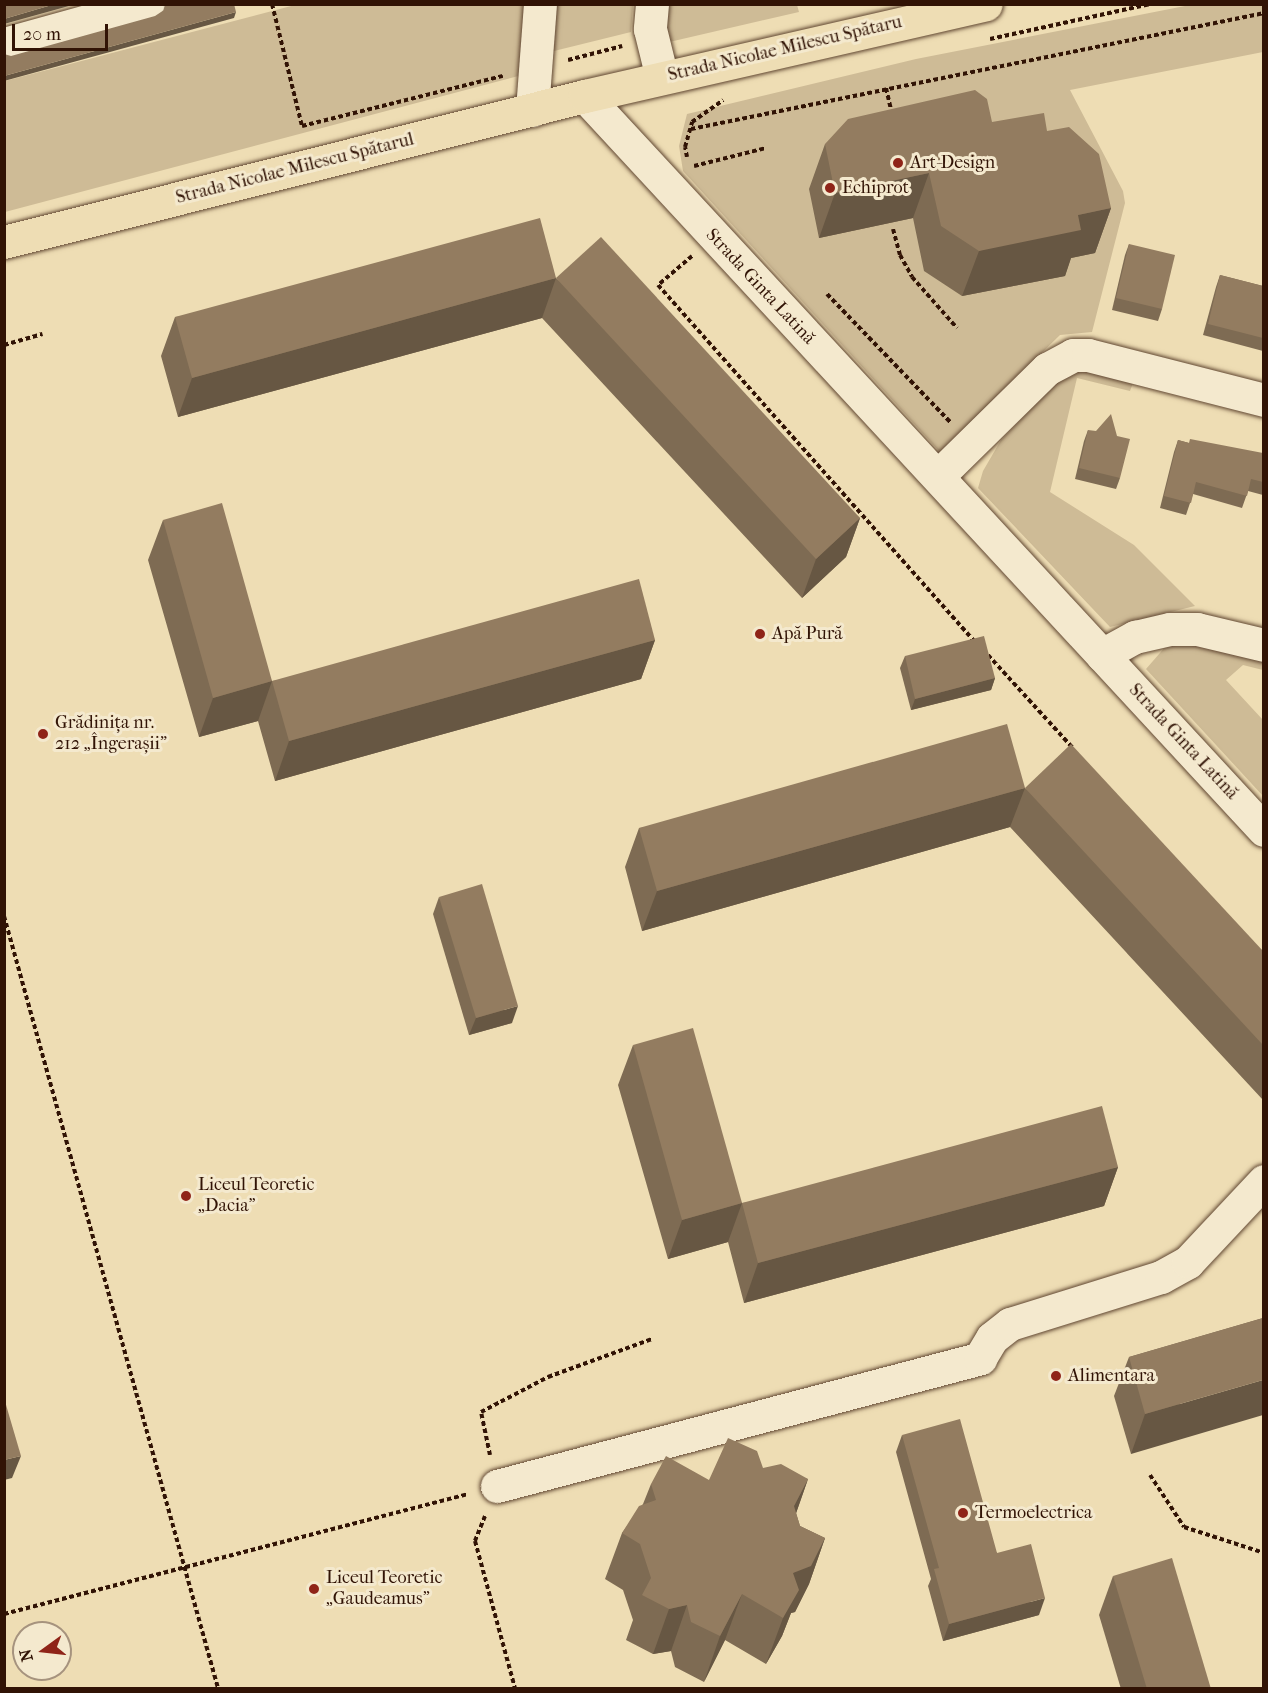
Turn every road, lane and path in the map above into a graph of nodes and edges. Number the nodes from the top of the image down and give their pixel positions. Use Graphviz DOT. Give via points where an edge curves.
graph roads {
  1 [pos="148,4"];
  2 [pos="272,4"];
  3 [pos="540,4"];
  4 [pos="652,4"];
  5 [pos="986,4"];
  6 [pos="1150,4"];
  7 [pos="1263,13"];
  8 [pos="653,39"];
  9 [pos="985,40"];
  10 [pos="4,44"];
  11 [pos="535,68"];
  12 [pos="662,78"];
  13 [pos="886,88"];
  14 [pos="585,96"];
  15 [pos="735,97"];
  16 [pos="532,110"];
  17 [pos="894,123"];
  18 [pos="691,129"];
  19 [pos="766,148"];
  20 [pos="690,167"];
  21 [pos="697,177"];
  22 [pos="893,229"];
  23 [pos="4,242"];
  24 [pos="699,250"];
  25 [pos="827,294"];
  26 [pos="957,328"];
  27 [pos="42,334"];
  28 [pos="4,345"];
  29 [pos="1263,400"];
  30 [pos="971,444"];
  31 [pos="938,476"];
  32 [pos="977,644"];
  33 [pos="1263,645"];
  34 [pos="985,652"];
  35 [pos="1102,654"];
  36 [pos="1080,756"];
  37 [pos="1263,830"];
  38 [pos="4,916"];
  39 [pos="1263,1181"];
  40 [pos="652,1339"];
  41 [pos="1150,1475"];
  42 [pos="497,1486"];
  43 [pos="475,1541"];
  44 [pos="1263,1553"];
  45 [pos="185,1567"];
  46 [pos="4,1614"];
  47 [pos="218,1689"];
  48 [pos="515,1689"];
  1 -- 10 [label="street"];
  2 -- 11 [label="path" via="302,126"];
  3 -- 11 [label="street"];
  4 -- 8 [label="street"];
  5 -- 12 [label="main road, Strada Nicolae Milescu Spătaru"];
  6 -- 9 [label="path"];
  7 -- 13 [label="path"];
  8 -- 11 [label="path"];
  8 -- 12 [label="street"];
  11 -- 16 [label="street"];
  12 -- 14 [label="main road, Strada Nicolae Milescu Spătaru"];
  13 -- 17 [label="path"];
  13 -- 18 [label="path"];
  14 -- 16 [label="main road, Strada Nicolae Milescu Spătarul"];
  14 -- 31 [label="street, Strada Ginta Latină"];
  15 -- 18 [label="path" via="723,99 692,122"];
  16 -- 23 [label="main road, Strada Nicolae Milescu Spătarul"];
  18 -- 20 [label="path" via="685,147"];
  19 -- 20 [label="path"];
  20 -- 21 [label="path"];
  22 -- 26 [label="path" via="900,255 912,277"];
  24 -- 32 [label="path" via="658,285"];
  25 -- 30 [label="path"];
  27 -- 28 [label="path"];
  29 -- 30 [label="street" via="1088,355 1073,355 1047,369"];
  30 -- 31 [label="street"];
  31 -- 35 [label="street, Strada Ginta Latină"];
  33 -- 35 [label="street" via="1197,629 1170,629 1135,637"];
  34 -- 36 [label="path"];
  35 -- 37 [label="street, Strada Ginta Latină"];
  38 -- 45 [label="path"];
  39 -- 42 [label="street" via="1188,1262 1161,1277 1010,1324 992,1338 980,1358"];
  40 -- 42 [label="path" via="548,1377 481,1412"];
  41 -- 44 [label="path" via="1184,1527"];
  42 -- 45 [label="path"];
  43 -- 48 [label="path"];
  45 -- 46 [label="path"];
  45 -- 47 [label="path"];
}
